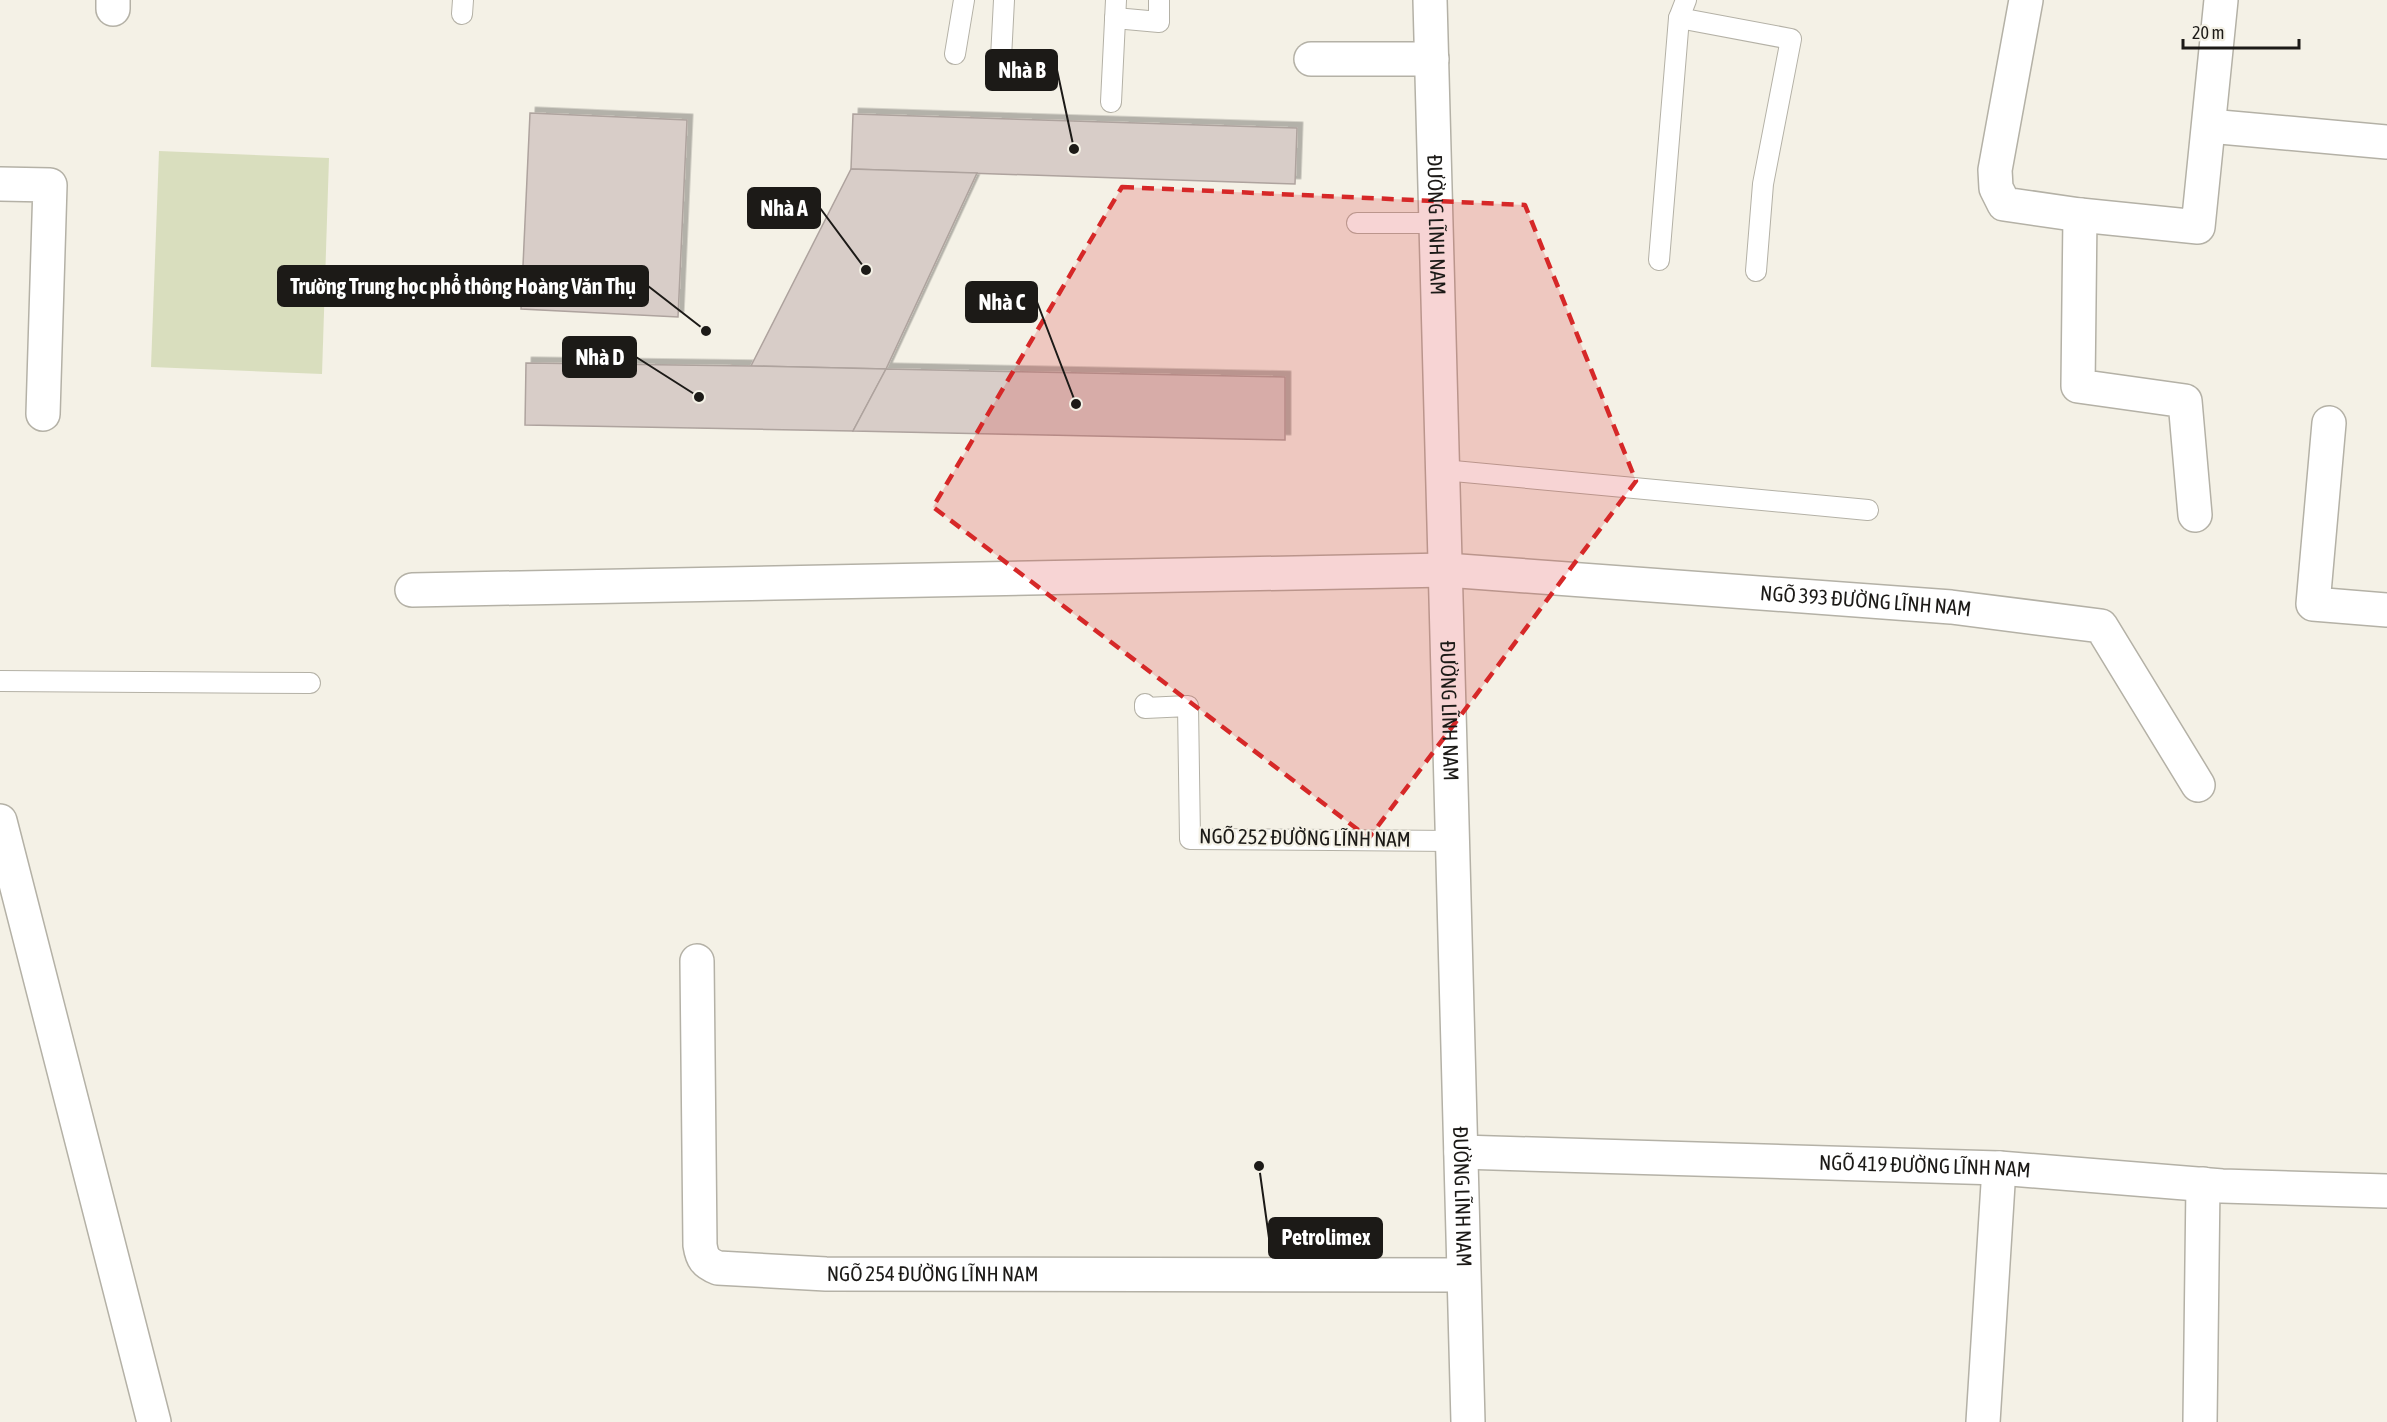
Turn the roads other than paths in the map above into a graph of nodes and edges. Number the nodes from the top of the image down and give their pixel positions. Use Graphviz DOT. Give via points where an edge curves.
graph roads {
  1 [pos="964,0"];
  2 [pos="1004,0"];
  3 [pos="1159,0"];
  4 [pos="1430,0"];
  5 [pos="2026,0"];
  6 [pos="2221,0"];
  7 [pos="1116,9"];
  8 [pos="1683,9"];
  9 [pos="955,54"];
  10 [pos="1001,58"];
  11 [pos="1311,59"];
  12 [pos="1432,59"];
  13 [pos="1112,102"];
  14 [pos="2209,126"];
  15 [pos="2387,142"];
  16 [pos="0,184"];
  17 [pos="2080,215"];
  18 [pos="1357,223"];
  19 [pos="1435,223"];
  20 [pos="1659,260"];
  21 [pos="1756,272"];
  22 [pos="43,414"];
  23 [pos="2329,423"];
  24 [pos="1443,470"];
  25 [pos="1868,510"];
  26 [pos="2195,515"];
  27 [pos="1446,570"];
  28 [pos="412,590"];
  29 [pos="2387,610"];
  30 [pos="0,681"];
  31 [pos="310,683"];
  32 [pos="1145,704"];
  33 [pos="2198,784"];
  34 [pos="0,821"];
  35 [pos="1453,841"];
  36 [pos="697,961"];
  37 [pos="1461,1152"];
  38 [pos="1999,1168"];
  39 [pos="2203,1184"];
  40 [pos="2387,1191"];
  41 [pos="1463,1275"];
  42 [pos="154,1422"];
  43 [pos="1468,1422"];
  44 [pos="1983,1422"];
  45 [pos="2200,1422"];
  1 -- 9 [label="lane"];
  2 -- 10 [label="lane"];
  3 -- 7 [label="lane" via="1159,22"];
  4 -- 12 [label="street, ĐƯỜNG LĨNH NAM"];
  5 -- 17 [label="street" via="1995,171 1996,188 2004,204"];
  6 -- 14 [label="street"];
  7 -- 13 [label="lane"];
  8 -- 20 [label="lane"];
  8 -- 21 [label="lane" via="1791,39 1763,184"];
  11 -- 12 [label="street"];
  12 -- 19 [label="street, ĐƯỜNG LĨNH NAM"];
  14 -- 15 [label="street"];
  14 -- 17 [label="street" via="2198,227"];
  16 -- 22 [label="street" via="50,185"];
  17 -- 26 [label="street" via="2078,386 2185,401"];
  18 -- 19 [label="lane"];
  19 -- 24 [label="street, ĐƯỜNG LĨNH NAM"];
  23 -- 29 [label="street" via="2313,604"];
  24 -- 25 [label="lane"];
  24 -- 27 [label="street, ĐƯỜNG LĨNH NAM"];
  27 -- 28 [label="street"];
  27 -- 33 [label="street, NGÕ 393 ĐƯỜNG LĨNH NAM" via="1951,607 2101,626"];
  27 -- 35 [label="street, ĐƯỜNG LĨNH NAM"];
  30 -- 31 [label="lane"];
  32 -- 35 [label="lane, NGÕ 252 ĐƯỜNG LĨNH NAM" via="1145,708 1188,706 1190,839"];
  34 -- 42 [label="street"];
  35 -- 37 [label="street, ĐƯỜNG LĨNH NAM"];
  36 -- 41 [label="street, NGÕ 254 ĐƯỜNG LĨNH NAM" via="700,1245 708,1264 718,1268 826,1274"];
  37 -- 38 [label="street, NGÕ 419 ĐƯỜNG LĨNH NAM"];
  37 -- 41 [label="street, ĐƯỜNG LĨNH NAM"];
  38 -- 39 [label="street, NGÕ 419 ĐƯỜNG LĨNH NAM"];
  38 -- 44 [label="street"];
  39 -- 40 [label="street, NGÕ 419 ĐƯỜNG LĨNH NAM"];
  39 -- 45 [label="street"];
  41 -- 43 [label="street, ĐƯỜNG LĨNH NAM"];
}
